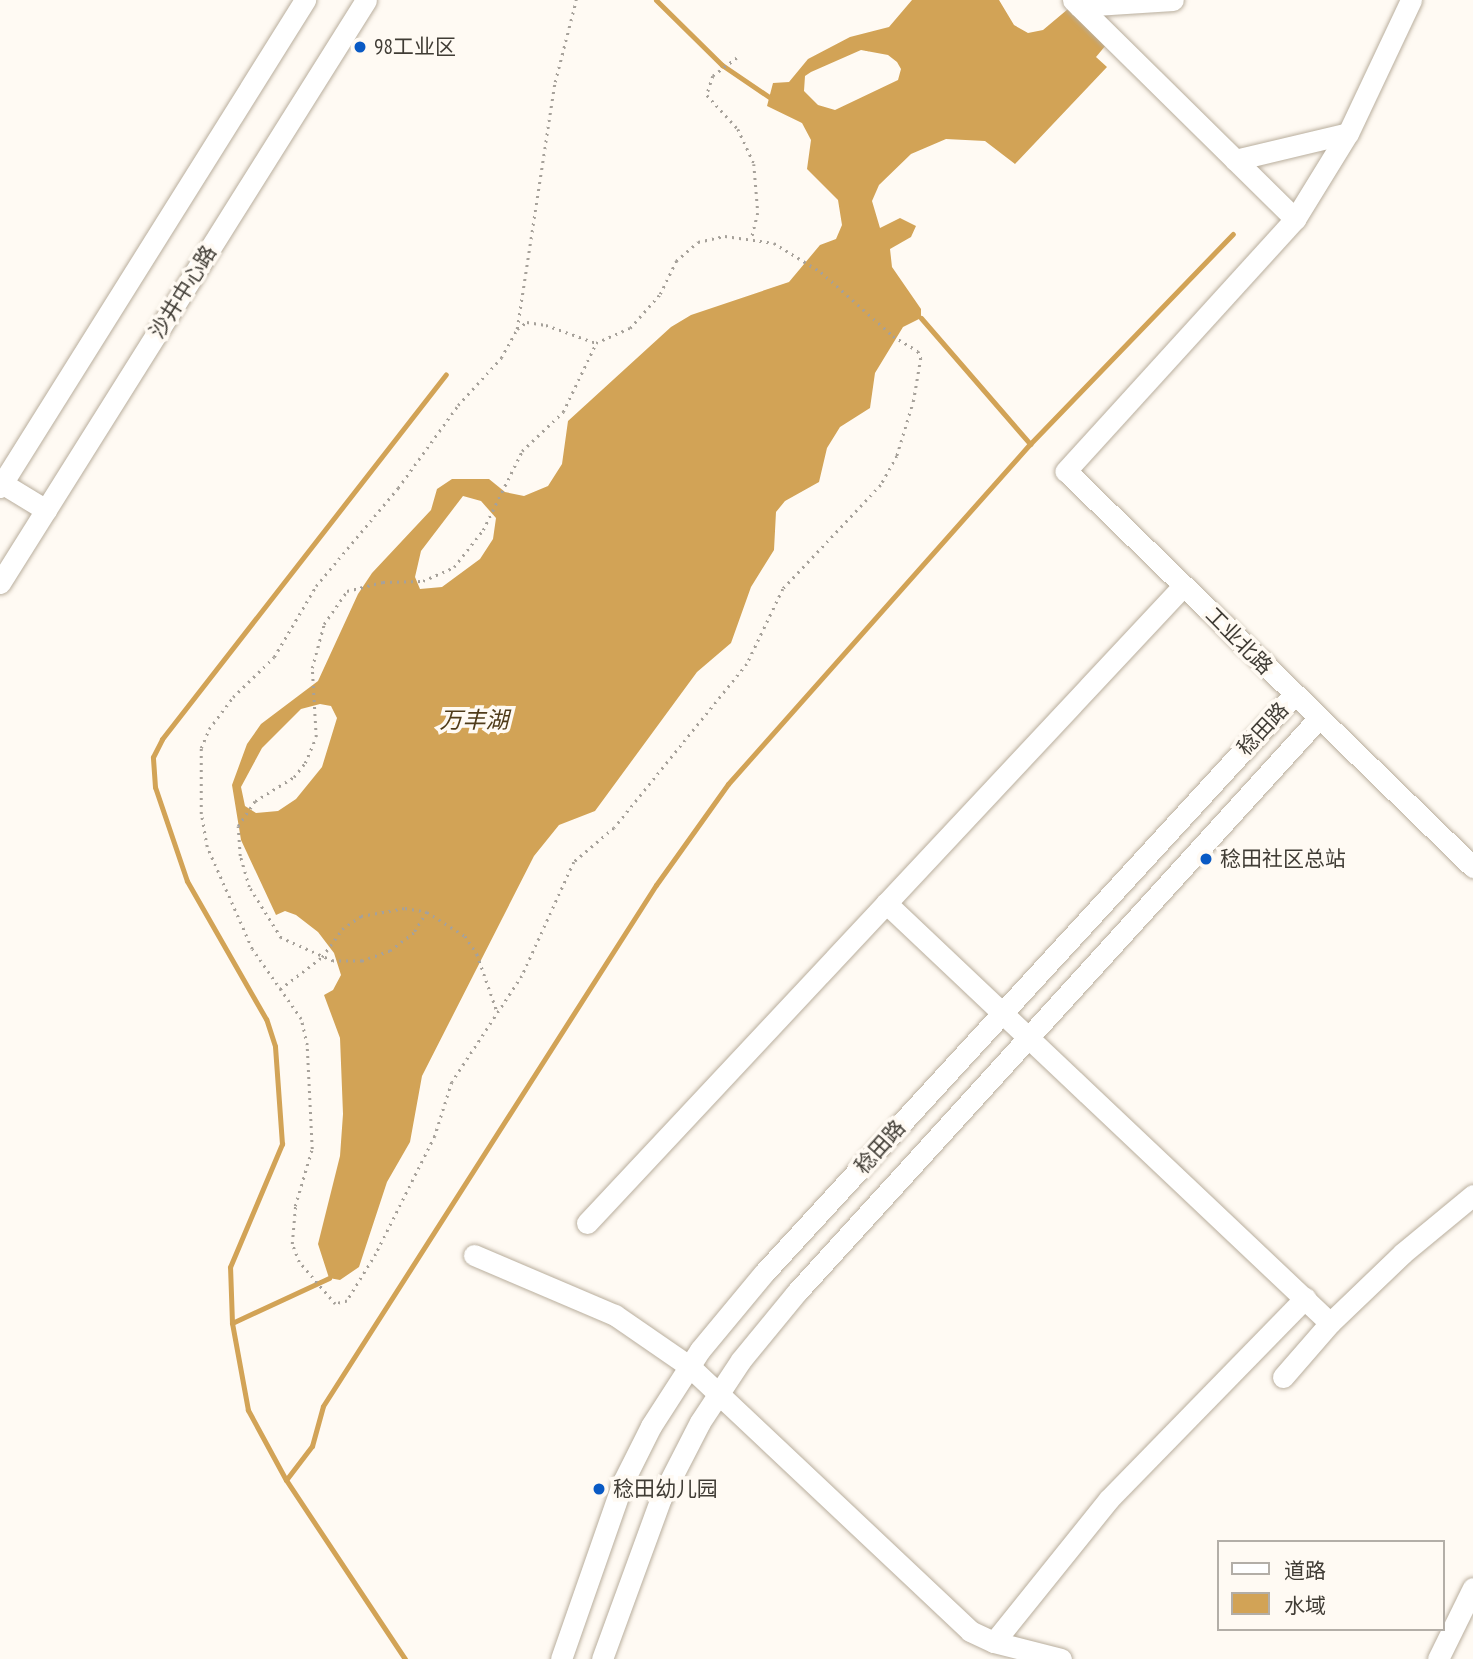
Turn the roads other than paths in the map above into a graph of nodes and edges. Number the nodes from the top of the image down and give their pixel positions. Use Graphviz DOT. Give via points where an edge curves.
graph roads {
  1 [pos="305,0"];
  2 [pos="366,0"];
  3 [pos="1173,0"];
  4 [pos="1411,0"];
  5 [pos="1076,3"];
  6 [pos="1348,133"];
  7 [pos="1235,160"];
  8 [pos="1295,219"];
  9 [pos="1,484"];
  10 [pos="46,510"];
  11 [pos="0,583"];
  12 [pos="1184,586"];
  13 [pos="1294,695"];
  14 [pos="1318,719"];
  15 [pos="1473,867"];
  16 [pos="886,904"];
  17 [pos="1003,1013"];
  18 [pos="1028,1038"];
  19 [pos="1473,1195"];
  20 [pos="587,1223"];
  21 [pos="474,1255"];
  22 [pos="1305,1298"];
  23 [pos="1330,1322"];
  24 [pos="689,1366"];
  25 [pos="1283,1377"];
  26 [pos="719,1391"];
  27 [pos="1473,1588"];
  28 [pos="994,1642"];
  29 [pos="561,1659"];
  30 [pos="602,1659"];
  31 [pos="1061,1659"];
  32 [pos="1438,1659"];
  1 -- 9 [label="street"];
  2 -- 10 [label="street, 沙井中心路"];
  3 -- 5 [label="street"];
  4 -- 6 [label="street"];
  5 -- 7 [label="street"];
  6 -- 7 [label="street"];
  6 -- 8 [label="street"];
  7 -- 8 [label="street"];
  8 -- 12 [label="street, 工业北路" via="1066,471"];
  9 -- 10 [label="street"];
  10 -- 11 [label="street, 沙井中心路"];
  12 -- 13 [label="street, 工业北路"];
  12 -- 16 [label="street"];
  13 -- 14 [label="street, 工业北路"];
  13 -- 17 [label="street, 稔田路"];
  14 -- 15 [label="street, 工业北路"];
  14 -- 18 [label="street, 稔田路"];
  16 -- 17 [label="street"];
  16 -- 20 [label="street"];
  17 -- 18 [label="street"];
  17 -- 24 [label="street, 稔田路" via="764,1273"];
  18 -- 22 [label="street"];
  18 -- 26 [label="street, 稔田路" via="796,1293"];
  19 -- 23 [label="street"];
  21 -- 24 [label="street" via="615,1315"];
  22 -- 23 [label="street"];
  22 -- 28 [label="street" via="1109,1499"];
  23 -- 25 [label="street"];
  24 -- 26 [label="street"];
  24 -- 29 [label="street, 稔田路" via="623,1482"];
  26 -- 28 [label="street" via="942,1607 970,1631"];
  26 -- 30 [label="street, 稔田路" via="661,1498"];
  27 -- 32 [label="street"];
  28 -- 31 [label="street"];
}
